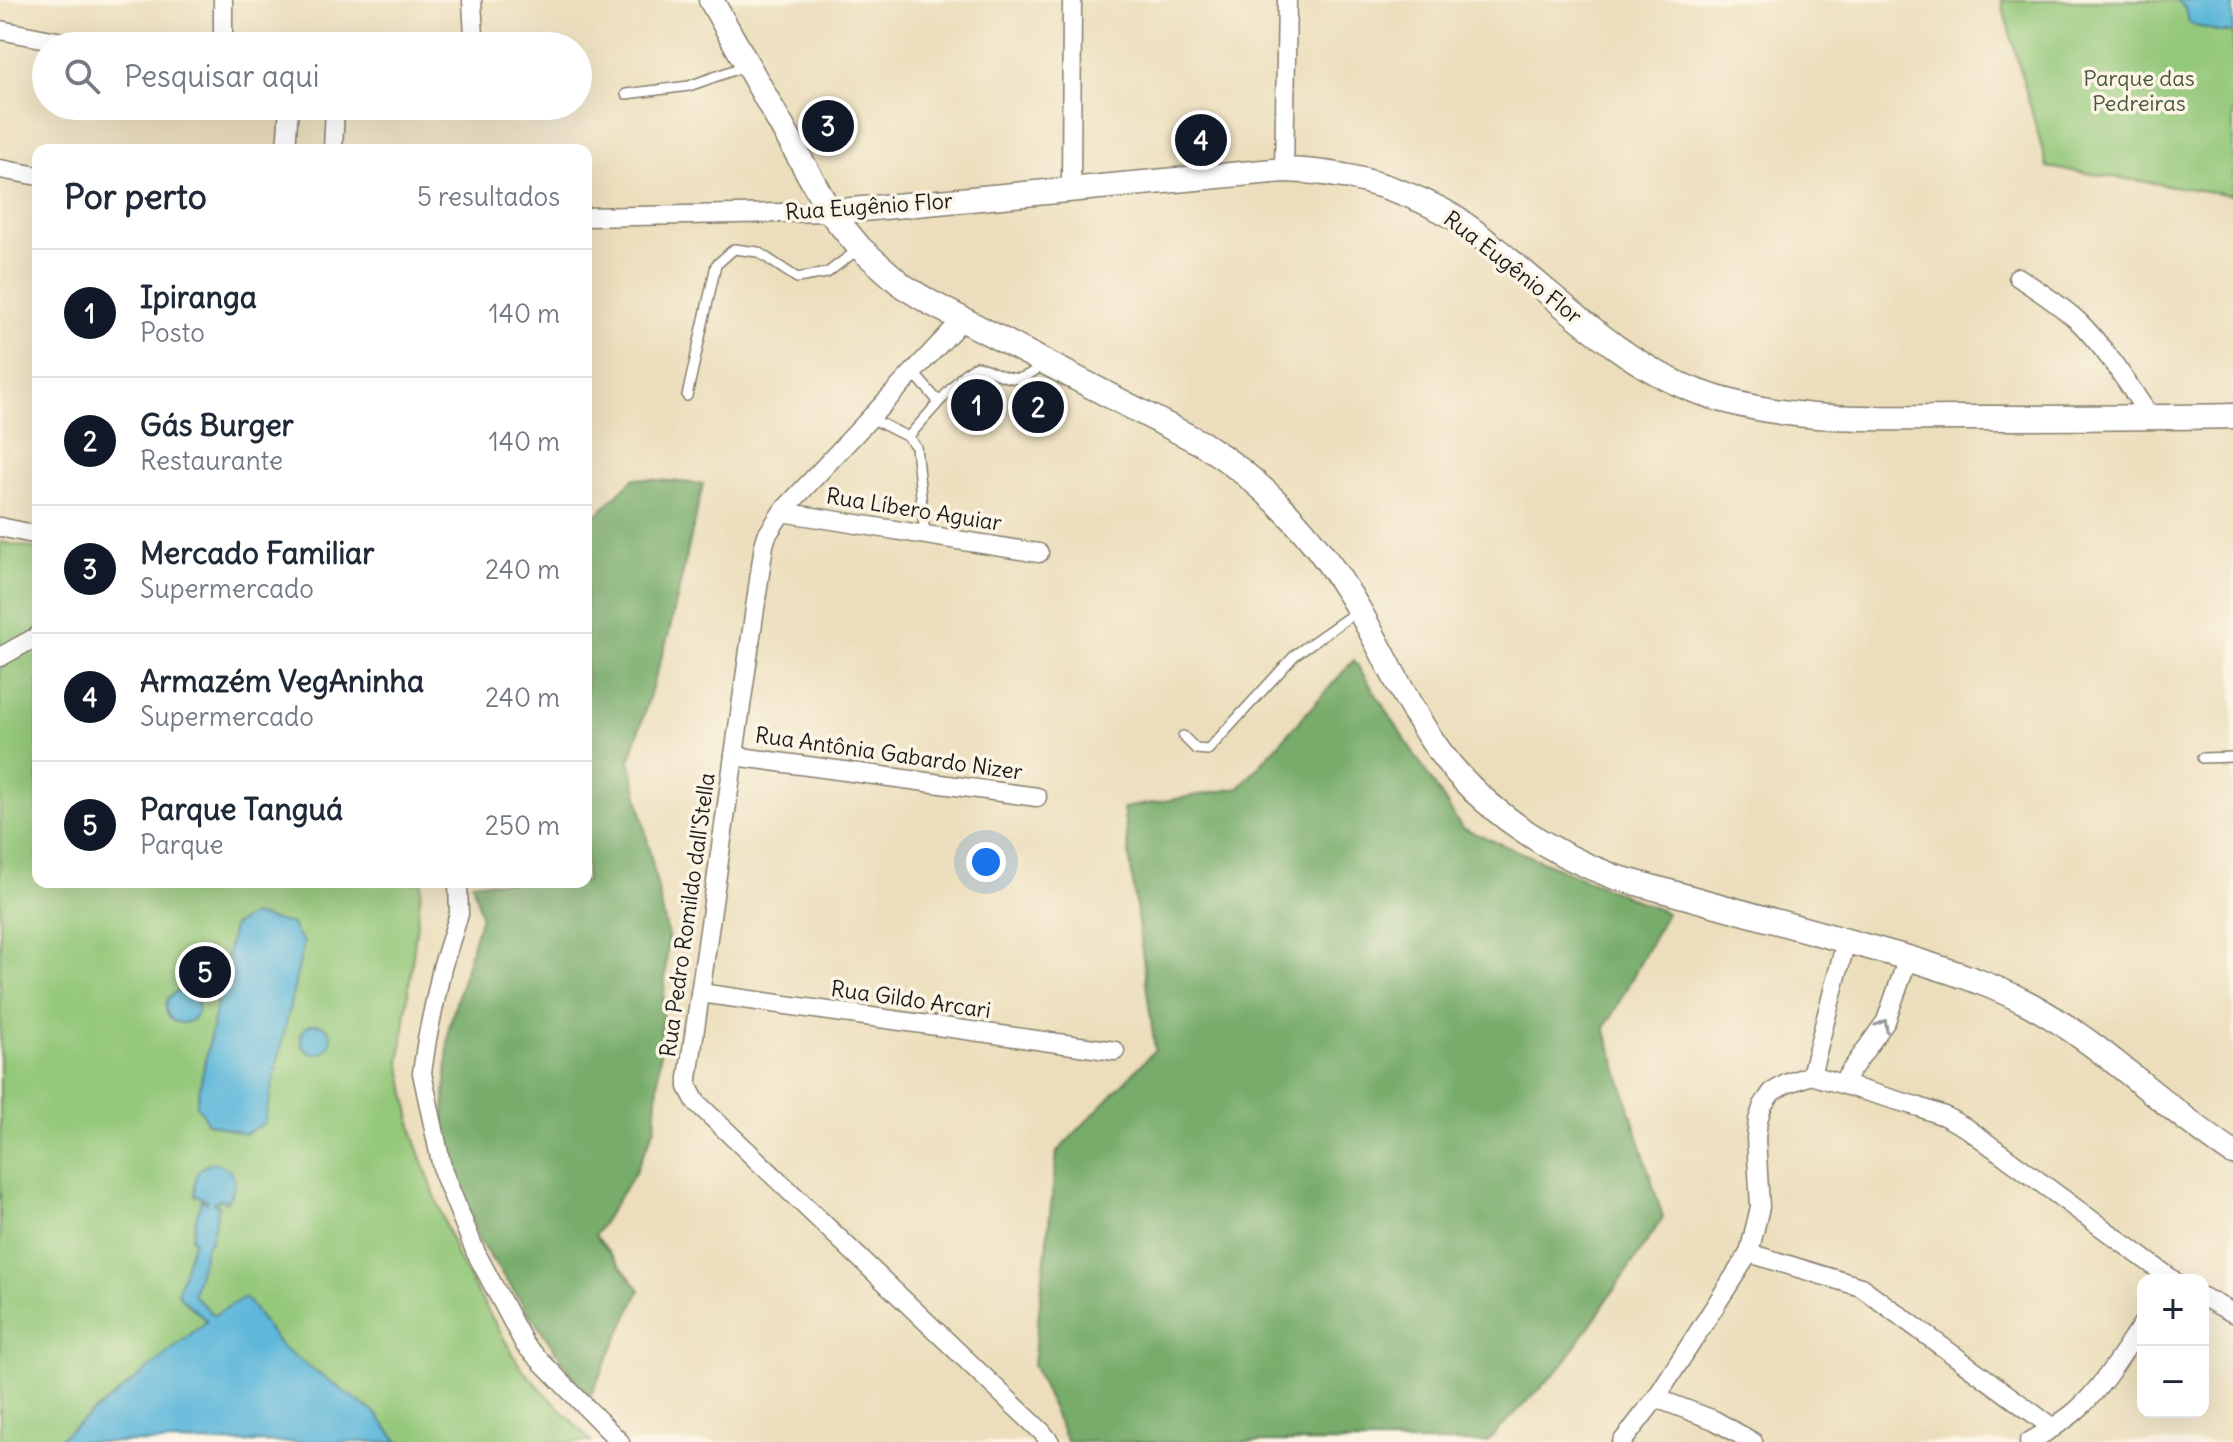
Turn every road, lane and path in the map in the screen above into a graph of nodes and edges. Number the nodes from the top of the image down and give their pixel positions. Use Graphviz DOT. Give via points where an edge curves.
graph roads {
  1 [pos="223,0"];
  2 [pos="472,0"];
  3 [pos="711,0"];
  4 [pos="1072,0"];
  5 [pos="1287,0"];
  6 [pos="0,30"];
  7 [pos="223,32"];
  8 [pos="474,32"];
  9 [pos="32,36"];
  10 [pos="748,65"];
  11 [pos="626,94"];
  12 [pos="288,120"];
  13 [pos="334,120"];
  14 [pos="286,144"];
  15 [pos="333,144"];
  16 [pos="0,169"];
  17 [pos="1284,170"];
  18 [pos="32,175"];
  19 [pos="1071,190"];
  20 [pos="830,212"];
  21 [pos="592,217"];
  22 [pos="860,248"];
  23 [pos="2018,277"];
  24 [pos="962,320"];
  25 [pos="1045,363"];
  26 [pos="913,372"];
  27 [pos="687,396"];
  28 [pos="938,401"];
  29 [pos="2233,416"];
  30 [pos="870,418"];
  31 [pos="2151,418"];
  32 [pos="908,437"];
  33 [pos="782,512"];
  34 [pos="0,527"];
  35 [pos="32,534"];
  36 [pos="925,535"];
  37 [pos="1039,553"];
  38 [pos="1359,610"];
  39 [pos="32,639"];
  40 [pos="0,657"];
  41 [pos="1183,736"];
  42 [pos="734,756"];
  43 [pos="2233,757"];
  44 [pos="2202,758"];
  45 [pos="1037,797"];
  46 [pos="458,888"];
  47 [pos="1846,941"];
  48 [pos="1908,958"];
  49 [pos="700,993"];
  50 [pos="1115,1051"];
  51 [pos="1811,1075"];
  52 [pos="1842,1083"];
  53 [pos="2233,1153"];
  54 [pos="1749,1253"];
  55 [pos="2165,1274"];
  56 [pos="2209,1300"];
  57 [pos="2233,1313"];
  58 [pos="2137,1331"];
  59 [pos="1656,1398"];
  60 [pos="2053,1428"];
  61 [pos="620,1442"];
  62 [pos="1050,1442"];
  63 [pos="1622,1442"];
  64 [pos="1753,1442"];
  65 [pos="2029,1442"];
  1 -- 7 [label="street"];
  2 -- 8 [label="street"];
  3 -- 10 [label="main road"];
  4 -- 19 [label="street"];
  5 -- 17 [label="street"];
  6 -- 9 [label="street"];
  10 -- 11 [label="lane" via="689,86"];
  10 -- 20 [label="main road"];
  12 -- 14 [label="street"];
  13 -- 15 [label="street"];
  16 -- 18 [label="street"];
  17 -- 19 [label="main road, Rua Eugênio Flor"];
  17 -- 31 [label="main road, Rua Eugênio Flor" via="1372,181 1442,210 1657,375 1746,407 1862,418"];
  19 -- 20 [label="main road, Rua Eugênio Flor"];
  20 -- 21 [label="street, Rua Eugênio Flor"];
  20 -- 22 [label="main road"];
  22 -- 24 [label="main road" via="903,286"];
  22 -- 27 [label="lane" via="827,273 797,278 758,252 734,249 716,265"];
  23 -- 31 [label="street" via="2079,322"];
  24 -- 25 [label="main road"];
  24 -- 26 [label="street, Rua Pedro Romildo dall'Stella"];
  25 -- 28 [label="lane" via="1022,378 976,366"];
  25 -- 38 [label="main road" via="1228,459 1300,526"];
  26 -- 28 [label="lane"];
  26 -- 30 [label="street, Rua Pedro Romildo dall'Stella"];
  28 -- 32 [label="lane"];
  29 -- 31 [label="main road, Rua Eugênio Flor"];
  30 -- 32 [label="lane"];
  30 -- 33 [label="street, Rua Pedro Romildo dall'Stella"];
  32 -- 36 [label="lane" via="916,447"];
  33 -- 36 [label="street, Rua Líbero Aguiar"];
  33 -- 42 [label="street, Rua Pedro Romildo dall'Stella" via="764,545"];
  34 -- 35 [label="street"];
  36 -- 37 [label="street, Rua Líbero Aguiar"];
  38 -- 41 [label="lane" via="1296,654 1208,750 1196,749"];
  38 -- 47 [label="main road" via="1442,754 1501,815 1538,841 1615,877"];
  39 -- 40 [label="street"];
  42 -- 45 [label="street, Rua Antônia Gabardo Nizer"];
  42 -- 49 [label="street, Rua Pedro Romildo dall'Stella"];
  43 -- 44 [label="lane"];
  46 -- 61 [label="street" via="459,914 442,968 422,1073 443,1172 476,1253 525,1345"];
  47 -- 48 [label="main road"];
  47 -- 51 [label="street"];
  52 -- 48 [label="street, one-way" via="1886,1021"];
  48 -- 53 [label="main road" via="2030,1005"];
  49 -- 50 [label="street, Rua Gildo Arcari"];
  49 -- 62 [label="street, Rua Pedro Romildo dall'Stella" via="688,1078 696,1102"];
  51 -- 52 [label="street"];
  51 -- 54 [label="street" via="1772,1092 1763,1105 1756,1138 1760,1207"];
  52 -- 55 [label="street" via="1968,1129"];
  54 -- 59 [label="street"];
  54 -- 60 [label="street" via="1861,1287"];
  56 -- 57 [label="street"];
  58 -- 60 [label="street" via="2078,1409"];
  59 -- 63 [label="street"];
  59 -- 64 [label="street"];
  60 -- 65 [label="street"];
}
